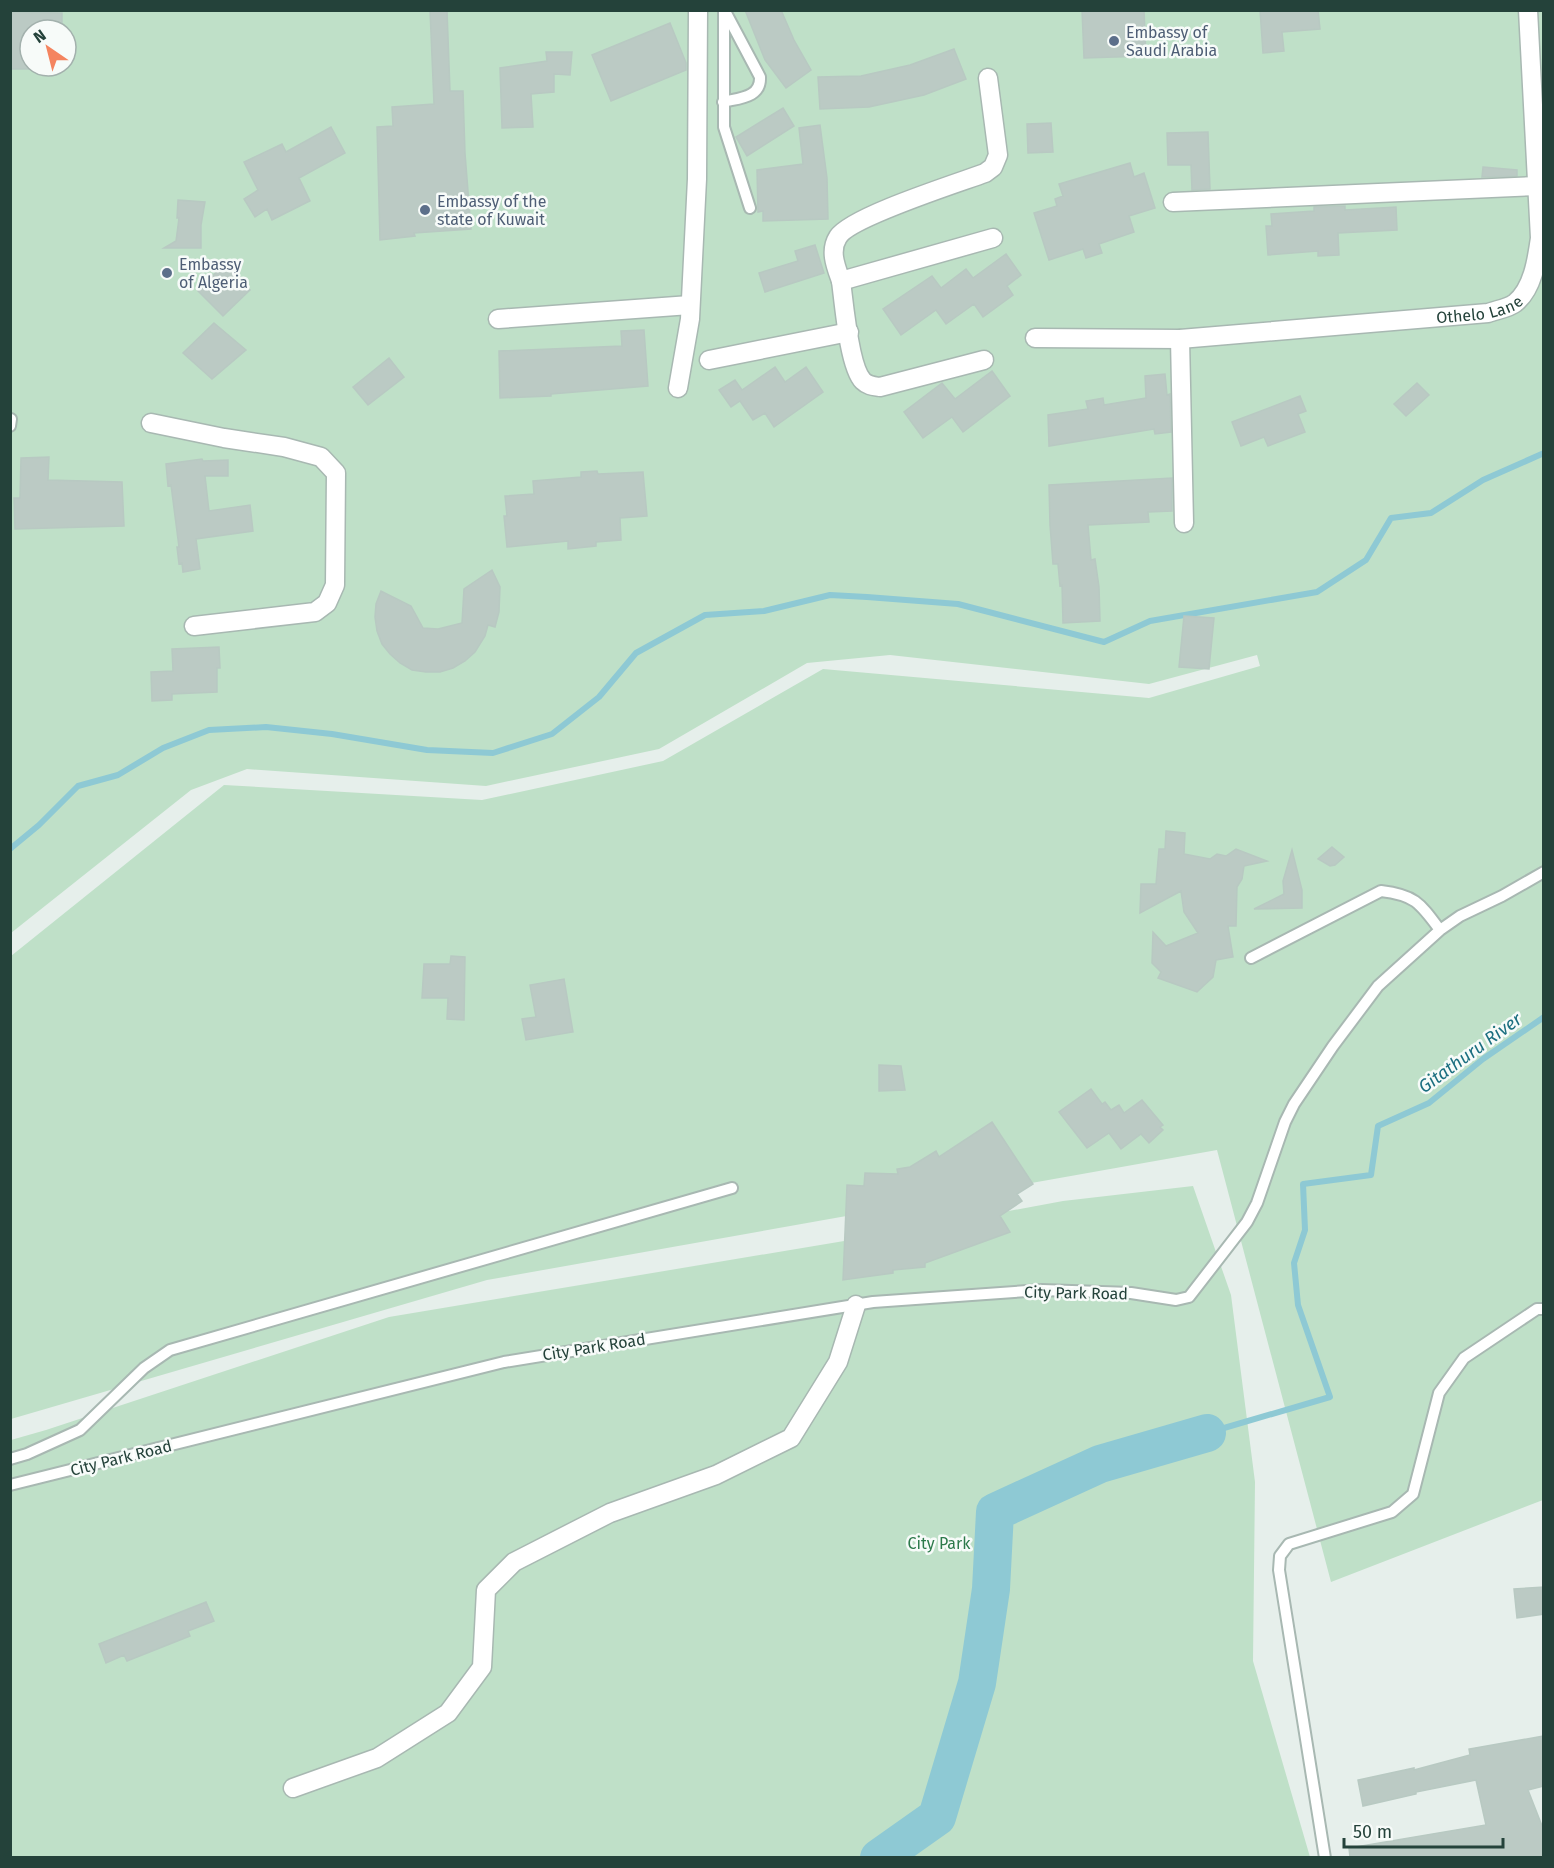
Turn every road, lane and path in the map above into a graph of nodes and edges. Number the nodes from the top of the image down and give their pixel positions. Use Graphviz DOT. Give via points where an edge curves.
graph roads {
  1 [pos="698,10"];
  2 [pos="724,10"];
  3 [pos="1528,10"];
  4 [pos="988,78"];
  5 [pos="723,102"];
  6 [pos="1538,186"];
  7 [pos="1173,202"];
  8 [pos="750,208"];
  9 [pos="993,238"];
  10 [pos="841,281"];
  11 [pos="690,305"];
  12 [pos="498,319"];
  13 [pos="849,332"];
  14 [pos="1035,338"];
  15 [pos="1180,339"];
  16 [pos="709,360"];
  17 [pos="984,360"];
  18 [pos="678,388"];
  19 [pos="11,419"];
  20 [pos="151,423"];
  21 [pos="10,426"];
  22 [pos="1184,523"];
  23 [pos="194,626"];
  24 [pos="1544,872"];
  25 [pos="1440,930"];
  26 [pos="1251,958"];
  27 [pos="732,1188"];
  28 [pos="856,1305"];
  29 [pos="1544,1309"];
  30 [pos="10,1459"];
  31 [pos="10,1485"];
  32 [pos="293,1788"];
  33 [pos="1325,1857"];
  1 -- 11 [label="street" via="697,179"];
  2 -- 5 [label="lane"];
  2 -- 5 [label="lane" via="760,77 760,84 751,95"];
  3 -- 6 [label="street, Othelo Lane"];
  4 -- 10 [label="street" via="998,155 993,166 986,173 853,224 838,236 833,252"];
  5 -- 8 [label="lane" via="724,127"];
  6 -- 7 [label="street"];
  6 -- 15 [label="street, Othelo Lane" via="1540,238 1536,265 1526,290 1515,304 1488,313"];
  9 -- 10 [label="street"];
  10 -- 13 [label="street"];
  11 -- 12 [label="street"];
  11 -- 18 [label="street"];
  13 -- 16 [label="street"];
  13 -- 17 [label="street" via="854,367 870,386 880,387"];
  14 -- 15 [label="street, Othelo Lane"];
  15 -- 22 [label="street"];
  19 -- 21 [label="lane"];
  20 -- 23 [label="street" via="284,447 321,457 336,473 336,585 327,603 315,612"];
  24 -- 25 [label="lane"];
  25 -- 26 [label="lane" via="1424,908 1403,893 1381,891"];
  25 -- 28 [label="lane, City Park Road" via="1378,986 1326,1056 1285,1122 1266,1183 1246,1222 1190,1297 1176,1300 1131,1293 1042,1290"];
  27 -- 30 [label="lane" via="170,1350 144,1368 80,1430"];
  28 -- 31 [label="lane, City Park Road" via="504,1362"];
  28 -- 32 [label="street" via="838,1362 791,1438 716,1475 610,1513 514,1562 486,1590 482,1667 448,1713 377,1758"];
  29 -- 33 [label="lane" via="1538,1309 1464,1358 1439,1393 1413,1494 1392,1512 1289,1544 1280,1556 1279,1570"];
}
